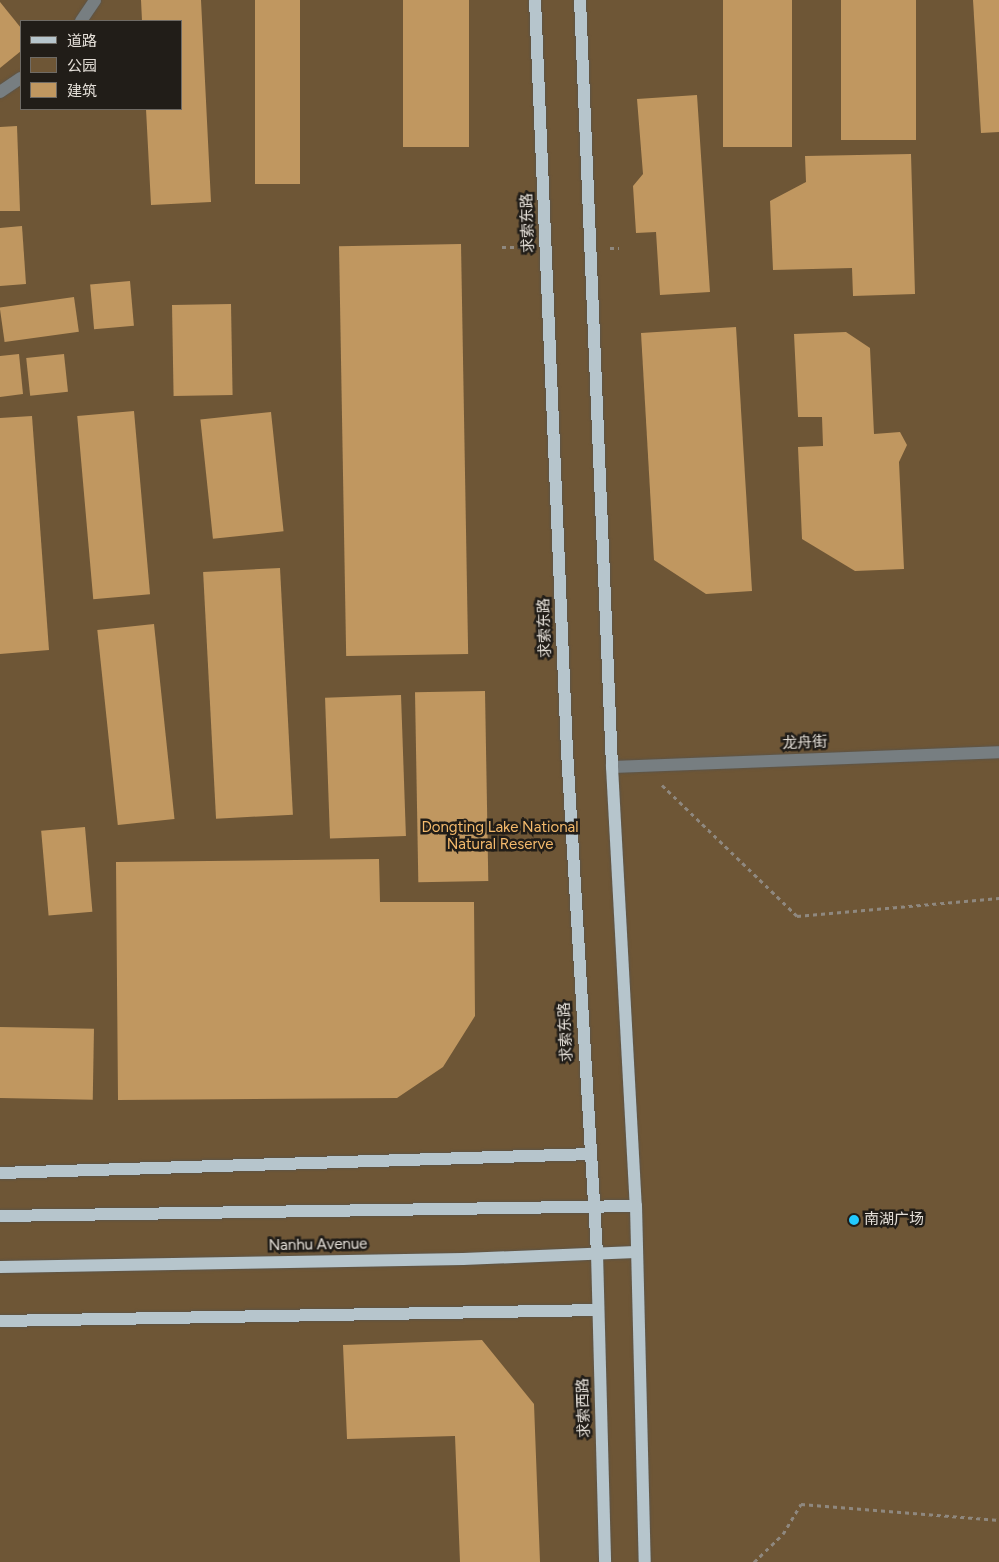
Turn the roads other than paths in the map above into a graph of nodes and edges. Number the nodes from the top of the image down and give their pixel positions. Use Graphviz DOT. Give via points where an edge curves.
graph roads {
  1 [pos="95,0"];
  2 [pos="535,0"];
  3 [pos="580,0"];
  4 [pos="82,20"];
  5 [pos="20,79"];
  6 [pos="0,92"];
  7 [pos="999,752"];
  8 [pos="612,767"];
  9 [pos="590,1154"];
  10 [pos="0,1174"];
  11 [pos="636,1206"];
  12 [pos="593,1207"];
  13 [pos="0,1216"];
  14 [pos="636,1252"];
  15 [pos="597,1253"];
  16 [pos="0,1267"];
  17 [pos="598,1310"];
  18 [pos="0,1321"];
  19 [pos="605,1562"];
  20 [pos="645,1562"];
  1 -- 4 [label="street"];
  2 -- 9 [label="main road, 求索东路" via="566,742"];
  3 -- 8 [label="main road"];
  5 -- 6 [label="street"];
  7 -- 8 [label="street, 龙舟街"];
  8 -- 11 [label="main road"];
  9 -- 10 [label="main road"];
  9 -- 12 [label="main road, 求索东路"];
  11 -- 12 [label="main road"];
  11 -- 14 [label="main road"];
  12 -- 13 [label="main road"];
  12 -- 15 [label="main road, 求索东路"];
  14 -- 15 [label="main road, Nanhu Avenue"];
  14 -- 20 [label="main road"];
  15 -- 16 [label="main road, Nanhu Avenue" via="454,1259"];
  15 -- 17 [label="main road, 求索西路"];
  17 -- 18 [label="main road"];
  17 -- 19 [label="main road, 求索西路"];
}
